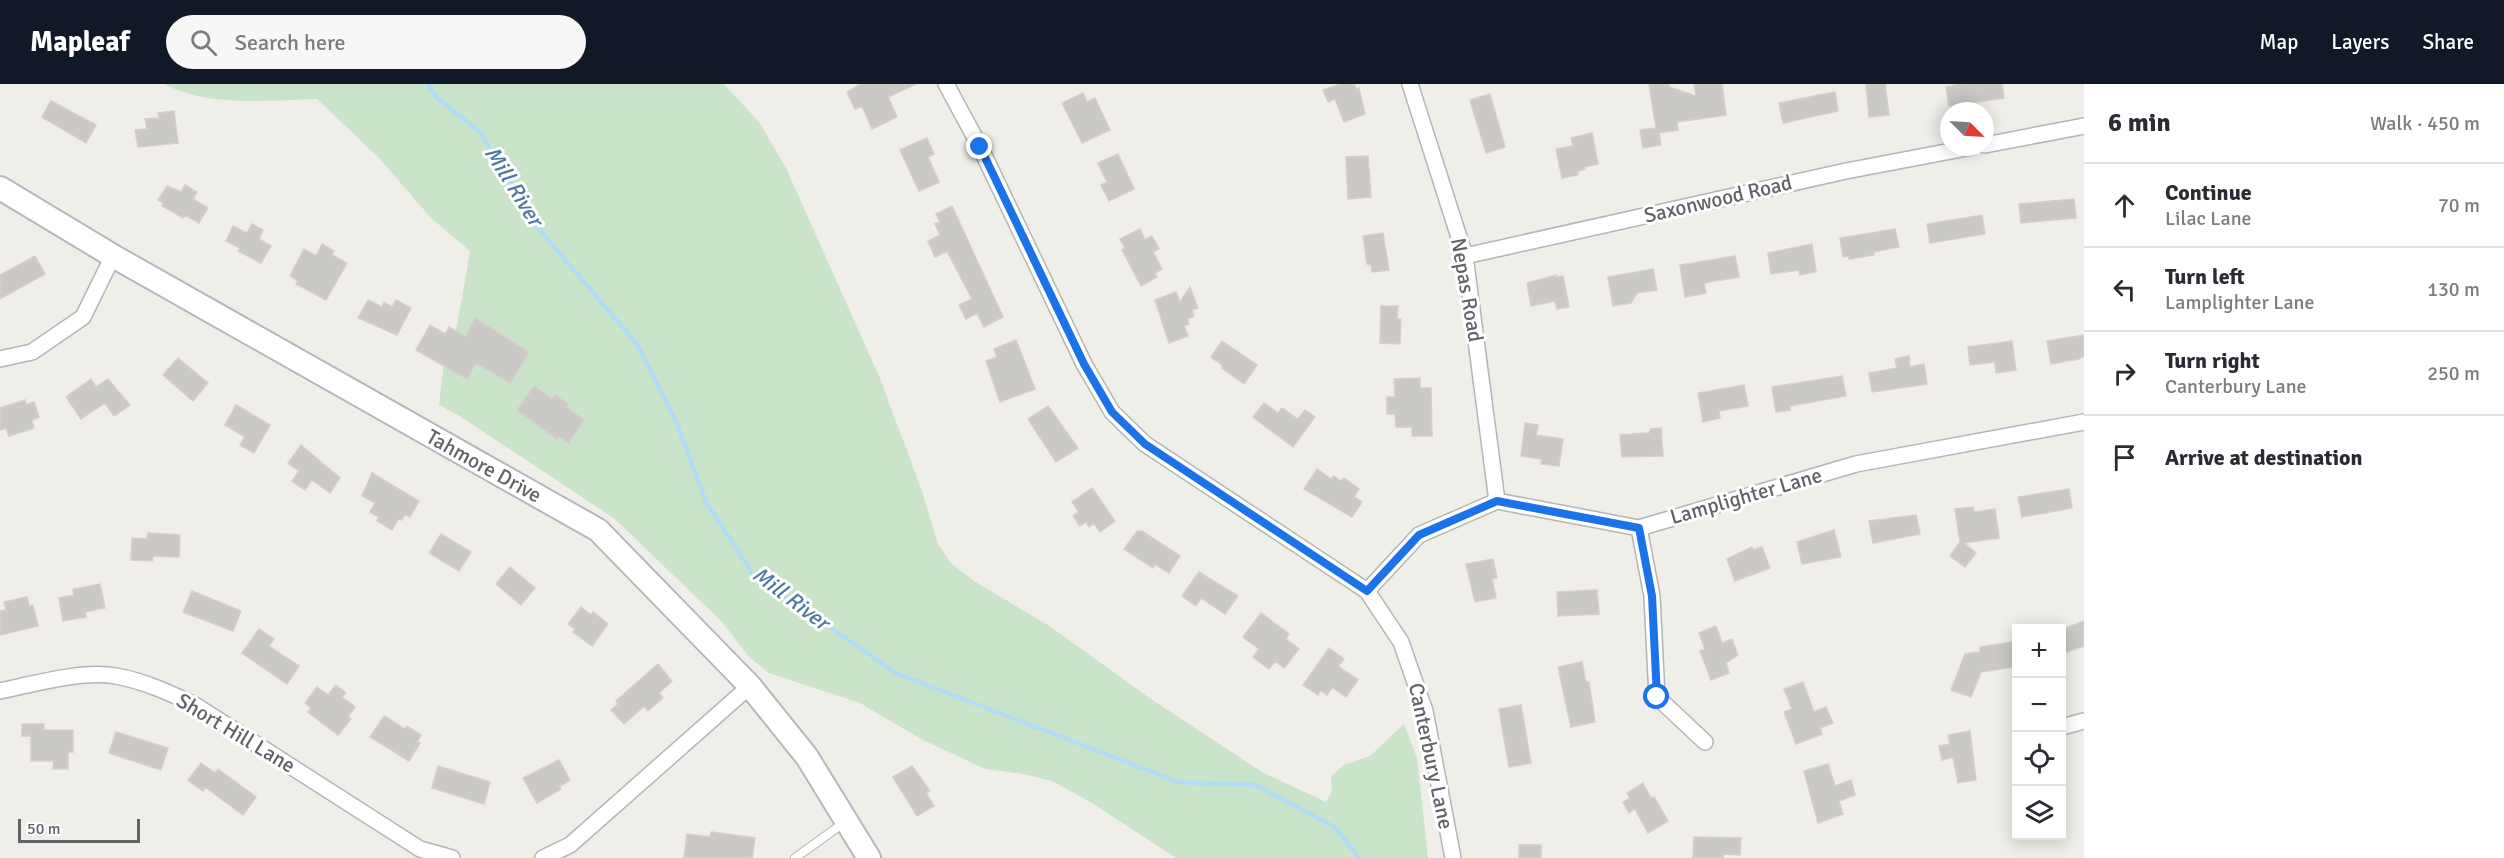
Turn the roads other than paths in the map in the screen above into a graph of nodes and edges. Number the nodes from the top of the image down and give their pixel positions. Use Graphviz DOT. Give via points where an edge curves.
graph roads {
  1 [pos="946,84"];
  2 [pos="1410,84"];
  3 [pos="2084,126"];
  4 [pos="1994,143"];
  5 [pos="1940,153"];
  6 [pos="0,188"];
  7 [pos="113,256"];
  8 [pos="1465,256"];
  9 [pos="0,359"];
  10 [pos="2084,422"];
  11 [pos="1497,501"];
  12 [pos="1639,528"];
  13 [pos="1367,591"];
  14 [pos="750,686"];
  15 [pos="0,691"];
  16 [pos="2084,721"];
  17 [pos="2066,726"];
  18 [pos="1705,742"];
  19 [pos="846,821"];
  20 [pos="452,858"];
  21 [pos="543,858"];
  22 [pos="795,858"];
  23 [pos="868,858"];
  24 [pos="1453,858"];
  1 -- 13 [label="street, Canterbury Lane" via="1084,364 1112,412 1145,444"];
  2 -- 8 [label="street, Nepas Road"];
  3 -- 4 [label="street"];
  5 -- 8 [label="street, Saxonwood Road"];
  6 -- 7 [label="street, Tahmore Drive"];
  7 -- 9 [label="street" via="83,317 32,352"];
  7 -- 14 [label="street, Tahmore Drive" via="598,530"];
  8 -- 11 [label="street, Nepas Road"];
  10 -- 12 [label="street, Lamplighter Lane" via="1856,464"];
  11 -- 12 [label="street, Lamplighter Lane"];
  11 -- 13 [label="street" via="1419,535"];
  12 -- 18 [label="street" via="1652,596 1657,697"];
  13 -- 24 [label="street, Canterbury Lane" via="1401,642 1415,677"];
  14 -- 19 [label="street, Tahmore Drive" via="807,757"];
  14 -- 21 [label="street" via="570,845"];
  15 -- 20 [label="street, Short Hill Lane" via="69,677 115,676 165,690 195,705 420,849"];
  16 -- 17 [label="street"];
  19 -- 22 [label="lane"];
  19 -- 23 [label="street, Tahmore Drive"];
}
